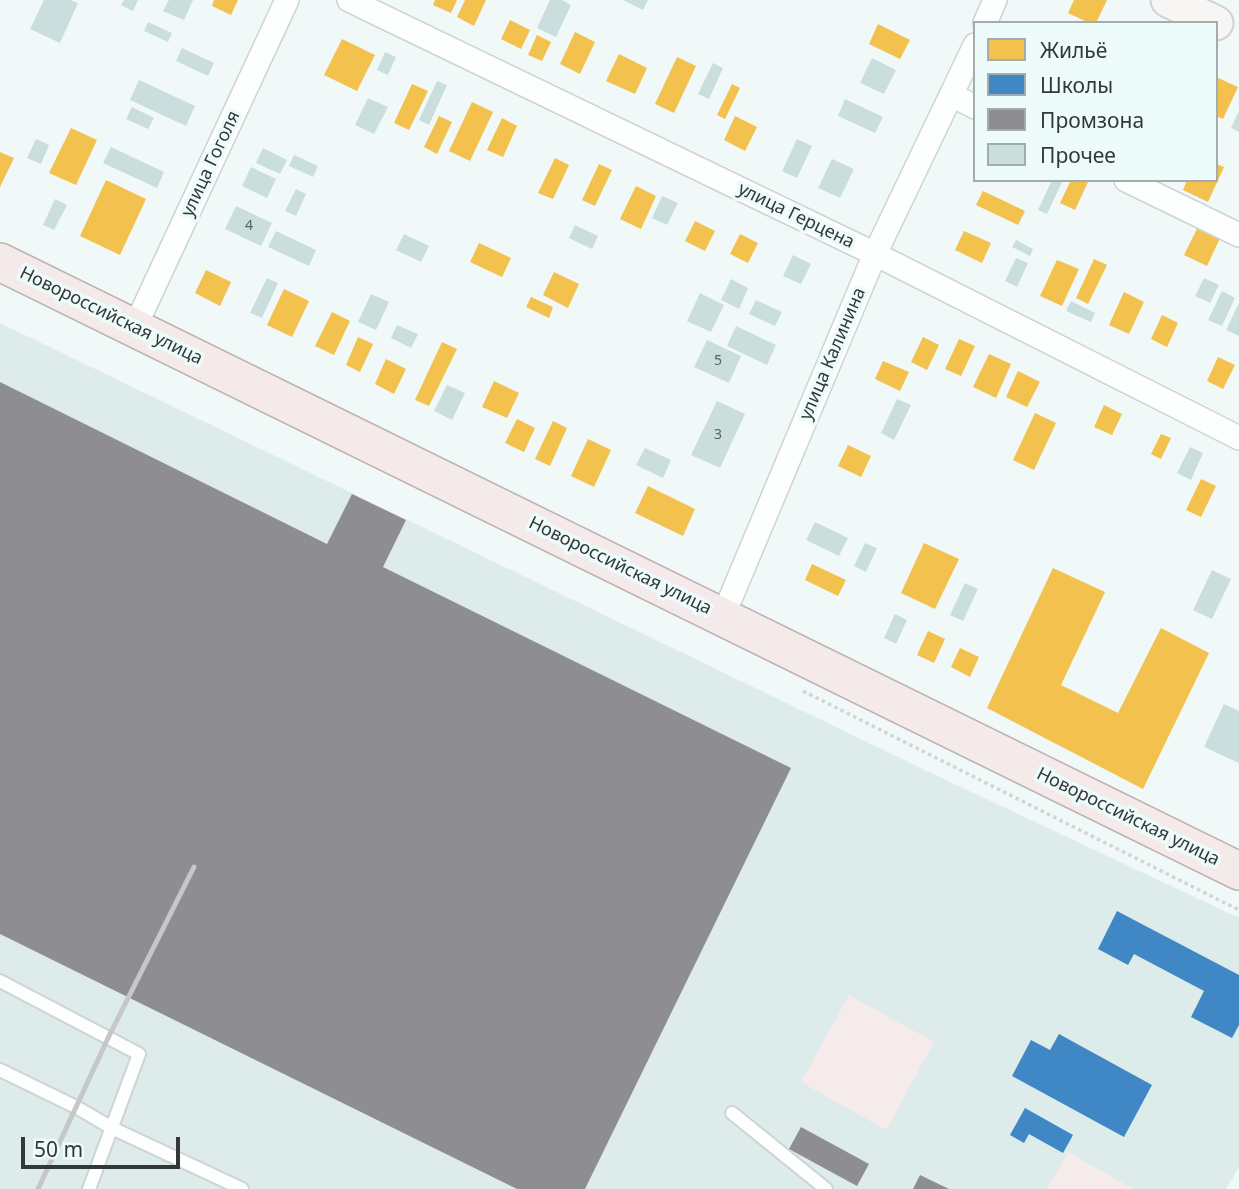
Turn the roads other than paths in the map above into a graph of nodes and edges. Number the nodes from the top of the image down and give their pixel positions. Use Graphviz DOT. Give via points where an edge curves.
graph roads {
  1 [pos="287,0"];
  2 [pos="349,0"];
  3 [pos="995,0"];
  4 [pos="1168,0"];
  5 [pos="986,21"];
  6 [pos="1212,21"];
  7 [pos="1218,24"];
  8 [pos="1239,34"];
  9 [pos="973,49"];
  10 [pos="952,96"];
  11 [pos="973,106"];
  12 [pos="1130,182"];
  13 [pos="1239,235"];
  14 [pos="875,254"];
  15 [pos="0,262"];
  16 [pos="135,327"];
  17 [pos="1239,438"];
  18 [pos="723,616"];
  19 [pos="1239,871"];
  20 [pos="0,981"];
  21 [pos="0,1070"];
  22 [pos="732,1114"];
  23 [pos="112,1128"];
  24 [pos="89,1189"];
  25 [pos="242,1189"];
  26 [pos="826,1189"];
  1 -- 16 [label="street, улица Гоголя"];
  2 -- 14 [label="street, улица Герцена"];
  3 -- 5 [label="street"];
  4 -- 6 [label="street"];
  7 -- 8 [label="street"];
  9 -- 10 [label="street, улица Калинина"];
  10 -- 11 [label="street"];
  10 -- 14 [label="street, улица Калинина"];
  12 -- 13 [label="street"];
  14 -- 17 [label="street, улица Герцена"];
  14 -- 18 [label="street, улица Калинина"];
  15 -- 16 [label="main road, Новороссийская улица"];
  16 -- 18 [label="main road, Новороссийская улица"];
  18 -- 19 [label="main road, Новороссийская улица"];
  20 -- 23 [label="lane" via="139,1054"];
  21 -- 23 [label="lane"];
  22 -- 26 [label="lane"];
  23 -- 24 [label="lane"];
  23 -- 25 [label="lane"];
}
